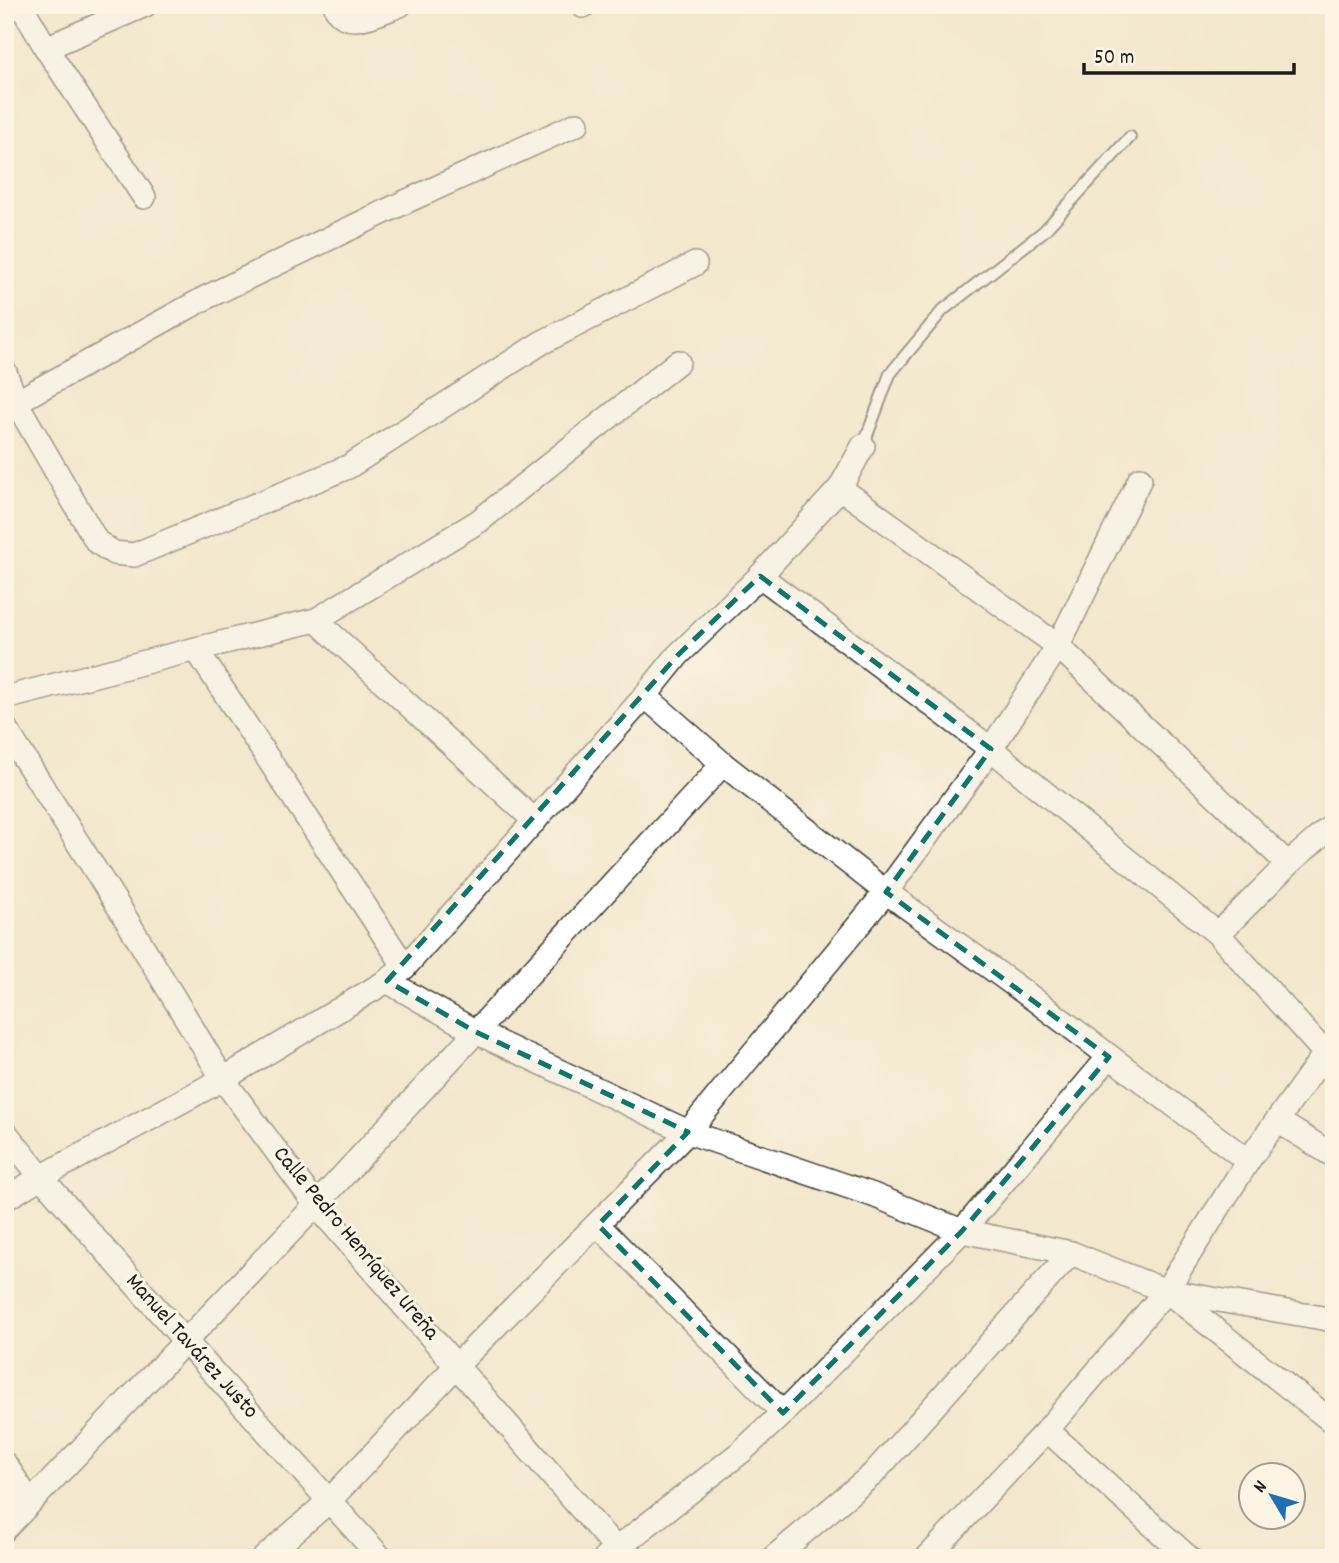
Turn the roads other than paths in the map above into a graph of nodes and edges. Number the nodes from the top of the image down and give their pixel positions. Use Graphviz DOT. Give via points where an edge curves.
graph roads {
  1 [pos="22,5"];
  2 [pos="145,5"];
  3 [pos="335,5"];
  4 [pos="400,5"];
  5 [pos="46,48"];
  6 [pos="577,124"];
  7 [pos="1130,137"];
  8 [pos="144,197"];
  9 [pos="695,264"];
  10 [pos="678,362"];
  11 [pos="5,372"];
  12 [pos="10,404"];
  13 [pos="863,446"];
  14 [pos="1140,479"];
  15 [pos="840,488"];
  16 [pos="760,576"];
  17 [pos="316,620"];
  18 [pos="1058,646"];
  19 [pos="196,649"];
  20 [pos="645,696"];
  21 [pos="5,698"];
  22 [pos="5,728"];
  23 [pos="990,749"];
  24 [pos="723,764"];
  25 [pos="535,821"];
  26 [pos="1334,824"];
  27 [pos="1287,864"];
  28 [pos="886,892"];
  29 [pos="1218,934"];
  30 [pos="396,974"];
  31 [pos="476,1032"];
  32 [pos="1329,1047"];
  33 [pos="1109,1057"];
  34 [pos="223,1079"];
  35 [pos="1278,1121"];
  36 [pos="5,1132"];
  37 [pos="688,1132"];
  38 [pos="1334,1156"];
  39 [pos="1248,1161"];
  40 [pos="41,1177"];
  41 [pos="5,1199"];
  42 [pos="316,1205"];
  43 [pos="598,1225"];
  44 [pos="962,1231"];
  45 [pos="1071,1253"];
  46 [pos="1166,1291"];
  47 [pos="1334,1320"];
  48 [pos="185,1341"];
  49 [pos="457,1364"];
  50 [pos="783,1413"];
  51 [pos="1334,1423"];
  52 [pos="1047,1430"];
  53 [pos="5,1464"];
  54 [pos="329,1501"];
  55 [pos="30,1502"];
  56 [pos="5,1529"];
  57 [pos="615,1554"];
  58 [pos="264,1558"];
  59 [pos="381,1558"];
  60 [pos="773,1558"];
  61 [pos="927,1558"];
  62 [pos="1189,1558"];
  1 -- 5 [label="street"];
  2 -- 5 [label="street"];
  3 -- 4 [label="street" via="346,19"];
  5 -- 8 [label="street"];
  6 -- 12 [label="street" via="207,297"];
  7 -- 13 [label="lane" via="1044,231 943,310 890,374"];
  9 -- 12 [label="street" via="541,343 348,467 134,555 114,554 97,542"];
  10 -- 17 [label="street" via="479,522"];
  11 -- 12 [label="street"];
  13 -- 15 [label="street"];
  14 -- 18 [label="street"];
  15 -- 16 [label="street"];
  15 -- 18 [label="street"];
  16 -- 20 [label="street" via="678,655"];
  16 -- 23 [label="street"];
  17 -- 19 [label="street"];
  17 -- 25 [label="street"];
  18 -- 23 [label="street"];
  18 -- 27 [label="street"];
  19 -- 21 [label="street"];
  19 -- 30 [label="street"];
  20 -- 24 [label="street"];
  20 -- 25 [label="street"];
  22 -- 34 [label="street, Calle Pedro Henríquez Ureña"];
  23 -- 28 [label="street"];
  23 -- 29 [label="street"];
  24 -- 28 [label="street"];
  24 -- 31 [label="street"];
  25 -- 30 [label="street"];
  26 -- 27 [label="street"];
  27 -- 29 [label="street"];
  28 -- 33 [label="street"];
  28 -- 37 [label="street"];
  29 -- 32 [label="street"];
  30 -- 31 [label="street"];
  30 -- 34 [label="street"];
  31 -- 37 [label="street"];
  31 -- 42 [label="street"];
  32 -- 35 [label="street"];
  33 -- 39 [label="street"];
  33 -- 44 [label="street"];
  34 -- 40 [label="street"];
  34 -- 42 [label="street, Calle Pedro Henríquez Ureña"];
  35 -- 38 [label="street"];
  35 -- 39 [label="street"];
  36 -- 40 [label="street, Manuel Tavárez Justo"];
  37 -- 43 [label="street"];
  37 -- 44 [label="street" via="873,1195"];
  39 -- 46 [label="street"];
  40 -- 41 [label="street"];
  40 -- 48 [label="street, Manuel Tavárez Justo"];
  42 -- 48 [label="street"];
  42 -- 49 [label="street, Calle Pedro Henríquez Ureña"];
  43 -- 49 [label="street"];
  43 -- 50 [label="street"];
  44 -- 45 [label="street"];
  44 -- 50 [label="street"];
  45 -- 46 [label="street"];
  45 -- 60 [label="street" via="873,1475"];
  46 -- 47 [label="street"];
  46 -- 51 [label="street"];
  46 -- 52 [label="street"];
  48 -- 54 [label="street, Manuel Tavárez Justo"];
  48 -- 55 [label="street"];
  49 -- 54 [label="street"];
  49 -- 57 [label="street, Calle Pedro Henríquez Ureña"];
  50 -- 57 [label="street"];
  52 -- 61 [label="street"];
  52 -- 62 [label="street"];
  53 -- 55 [label="street"];
  54 -- 58 [label="street"];
  54 -- 59 [label="street, Manuel Tavárez Justo"];
  55 -- 56 [label="street"];
}
